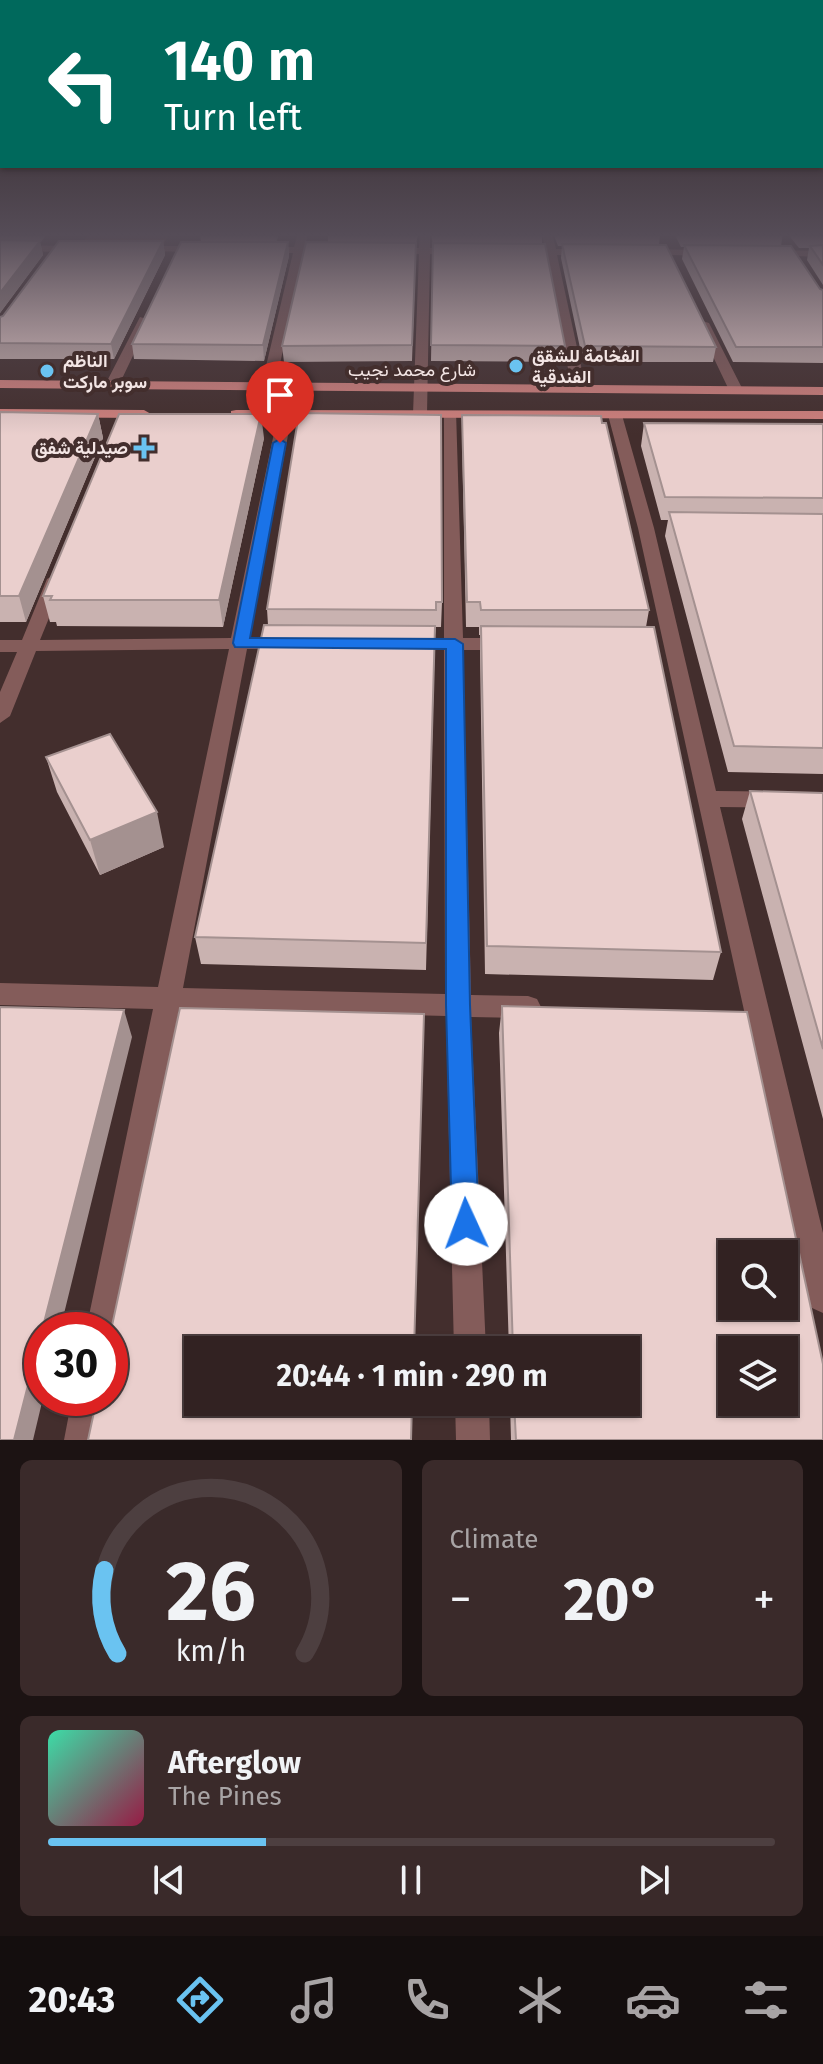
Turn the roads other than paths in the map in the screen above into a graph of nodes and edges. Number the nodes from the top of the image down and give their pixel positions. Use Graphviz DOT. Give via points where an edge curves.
graph roads {
  1 [pos="287,300"];
  2 [pos="423,300"];
  3 [pos="561,300"];
  4 [pos="152,304"];
  5 [pos="695,307"];
  6 [pos="0,384"];
  7 [pos="112,385"];
  8 [pos="268,387"];
  9 [pos="419,389"];
  10 [pos="579,389"];
  11 [pos="736,390"];
  12 [pos="823,391"];
  13 [pos="0,413"];
  14 [pos="153,414"];
  15 [pos="226,414"];
  16 [pos="285,414"];
  17 [pos="420,414"];
  18 [pos="451,414"];
  19 [pos="615,415"];
  20 [pos="823,415"];
  21 [pos="64,559"];
  22 [pos="241,643"];
  23 [pos="302,643"];
  24 [pos="394,644"];
  25 [pos="455,644"];
  26 [pos="532,645"];
  27 [pos="0,646"];
  28 [pos="29,647"];
  29 [pos="0,716"];
  30 [pos="708,799"];
  31 [pos="823,800"];
  32 [pos="0,994"];
  33 [pos="168,996"];
  34 [pos="458,1005"];
  35 [pos="552,1007"];
  36 [pos="725,1012"];
  37 [pos="757,1013"];
  38 [pos="823,1297"];
  39 [pos="106,1312"];
  40 [pos="470,1336"];
  41 [pos="86,1416"];
  42 [pos="472,1416"];
  43 [pos="81,1440"];
  44 [pos="473,1440"];
  1 -- 8 [label="street"];
  2 -- 9 [label="street"];
  3 -- 10 [label="street"];
  4 -- 7 [label="street"];
  5 -- 11 [label="street"];
  6 -- 7 [label="main road, شارع محمد نجيب"];
  7 -- 8 [label="main road, شارع محمد نجيب"];
  8 -- 9 [label="main road, شارع محمد نجيب"];
  9 -- 10 [label="main road, شارع محمد نجيب"];
  9 -- 17 [label="street"];
  10 -- 11 [label="main road, شارع محمد نجيب"];
  11 -- 12 [label="main road, شارع محمد نجيب"];
  13 -- 14 [label="main road" via="120,421"];
  15 -- 16 [label="main road"];
  16 -- 17 [label="main road"];
  16 -- 22 [label="street"];
  17 -- 18 [label="main road"];
  18 -- 19 [label="main road"];
  18 -- 25 [label="street"];
  19 -- 20 [label="main road"];
  19 -- 30 [label="street" via="654,528 663,645"];
  21 -- 28 [label="street"];
  22 -- 23 [label="street"];
  22 -- 28 [label="street"];
  22 -- 33 [label="street"];
  24 -- 25 [label="street"];
  25 -- 26 [label="street"];
  25 -- 34 [label="street"];
  27 -- 28 [label="street"];
  28 -- 29 [label="street"];
  30 -- 31 [label="street"];
  30 -- 37 [label="street"];
  32 -- 33 [label="street"];
  33 -- 34 [label="street"];
  33 -- 39 [label="street"];
  34 -- 35 [label="street"];
  34 -- 40 [label="street"];
  36 -- 37 [label="street"];
  37 -- 38 [label="street"];
  41 -- 43 [label="street"];
  42 -- 44 [label="street"];
}
